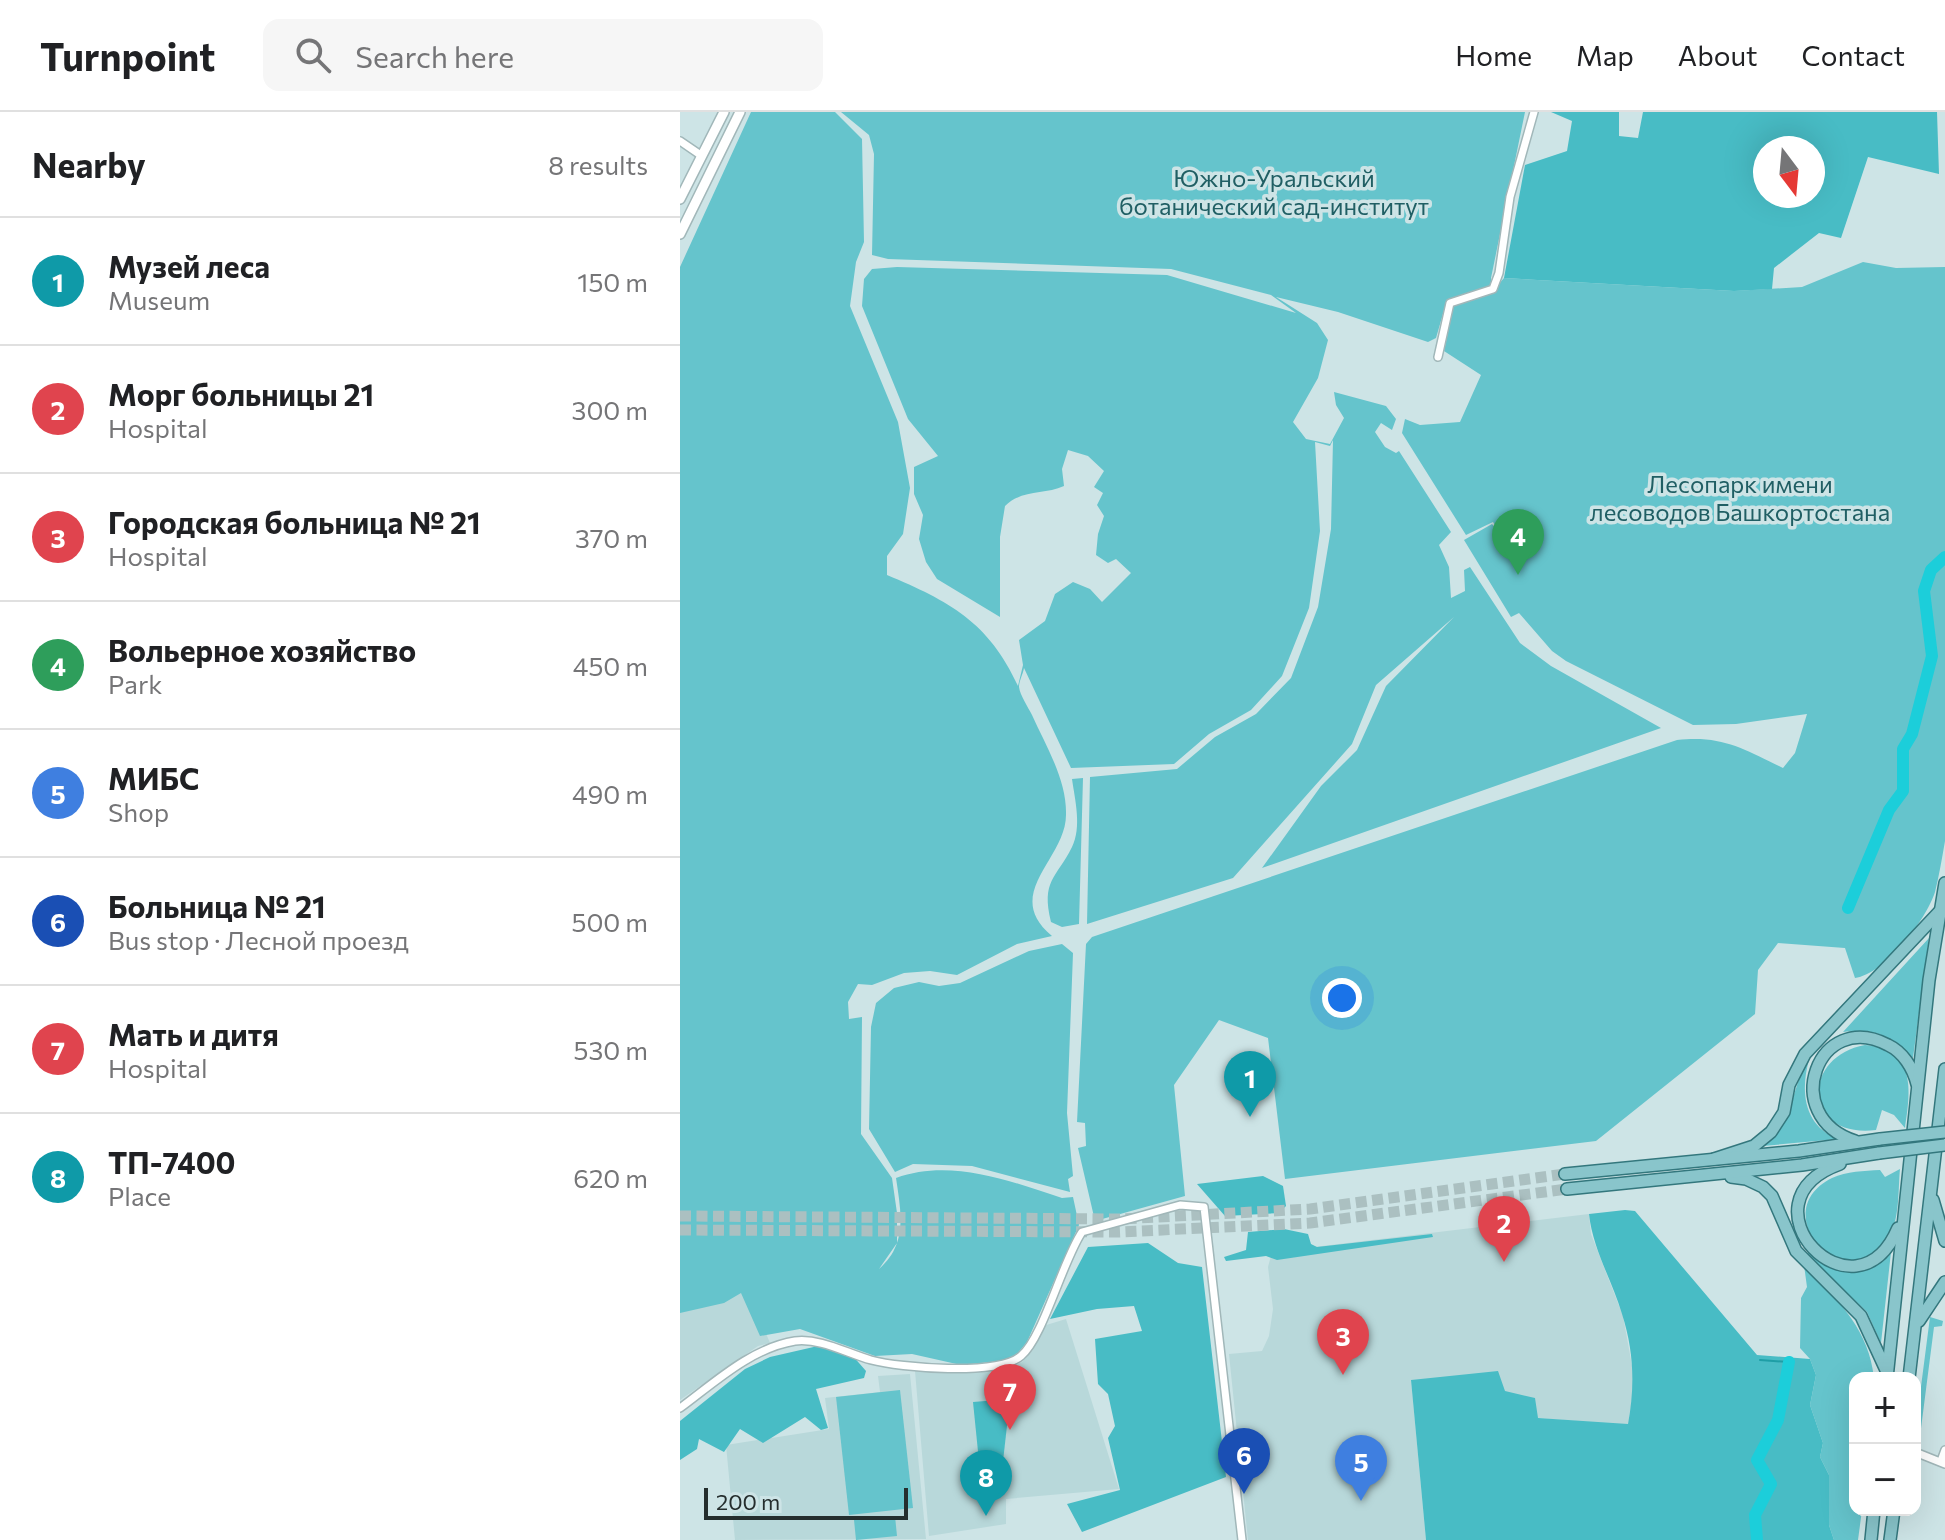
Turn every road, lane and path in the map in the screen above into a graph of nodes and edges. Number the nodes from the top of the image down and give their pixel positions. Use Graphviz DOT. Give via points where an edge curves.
graph roads {
  1 [pos="724,112"];
  2 [pos="740,112"];
  3 [pos="1534,112"];
  4 [pos="680,141"];
  5 [pos="702,156"];
  6 [pos="680,199"];
  7 [pos="680,234"];
  8 [pos="1438,357"];
  9 [pos="1945,883"];
  10 [pos="1939,912"];
  11 [pos="1945,1069"];
  12 [pos="1919,1094"];
  13 [pos="1945,1132"];
  14 [pos="1859,1142"];
  15 [pos="1945,1145"];
  16 [pos="1864,1155"];
  17 [pos="1714,1159"];
  18 [pos="1565,1174"];
  19 [pos="1715,1174"];
  20 [pos="1567,1189"];
  21 [pos="1931,1189"];
  22 [pos="1903,1216"];
  23 [pos="1945,1241"];
  24 [pos="1945,1282"];
  25 [pos="1915,1328"];
  26 [pos="1885,1372"];
  27 [pos="1887,1372"];
  28 [pos="1910,1372"];
  29 [pos="680,1408"];
  30 [pos="1945,1450"];
  31 [pos="1921,1454"];
  32 [pos="1943,1463"];
  33 [pos="1873,1516"];
  34 [pos="1893,1516"];
  35 [pos="1242,1540"];
  36 [pos="1871,1540"];
  37 [pos="1890,1540"];
  1 -- 5 [label="main road"];
  2 -- 7 [label="main road"];
  3 -- 8 [label="street" via="1510,197 1493,289 1450,303"];
  4 -- 5 [label="street"];
  5 -- 6 [label="main road"];
  9 -- 10 [label="main road"];
  10 -- 12 [label="main road"];
  10 -- 17 [label="main road" via="1805,1054 1771,1132 1754,1146"];
  11 -- 21 [label="main road"];
  12 -- 14 [label="main road" via="1908,1063 1896,1048 1877,1039 1862,1037 1826,1052 1814,1072 1812,1098 1829,1127"];
  12 -- 22 [label="main road"];
  13 -- 14 [label="main road, bridge"];
  14 -- 17 [label="main road"];
  15 -- 16 [label="main road, bridge"];
  16 -- 19 [label="main road"];
  16 -- 22 [label="main road" via="1827,1168 1806,1188 1797,1219 1806,1242 1825,1260 1863,1264 1888,1247"];
  17 -- 18 [label="main road"];
  19 -- 20 [label="main road"];
  19 -- 26 [label="main road" via="1746,1179 1772,1196 1796,1251 1861,1316"];
  21 -- 23 [label="main road"];
  21 -- 25 [label="main road"];
  22 -- 27 [label="main road"];
  24 -- 25 [label="main road"];
  25 -- 28 [label="main road"];
  29 -- 35 [label="street" via="752,1356 795,1341 913,1366 1009,1364 1031,1345 1082,1232 1180,1205 1204,1207"];
  30 -- 32 [label="street"];
  31 -- 32 [label="street"];
  33 -- 36 [label="main road"];
  34 -- 37 [label="main road"];
}
